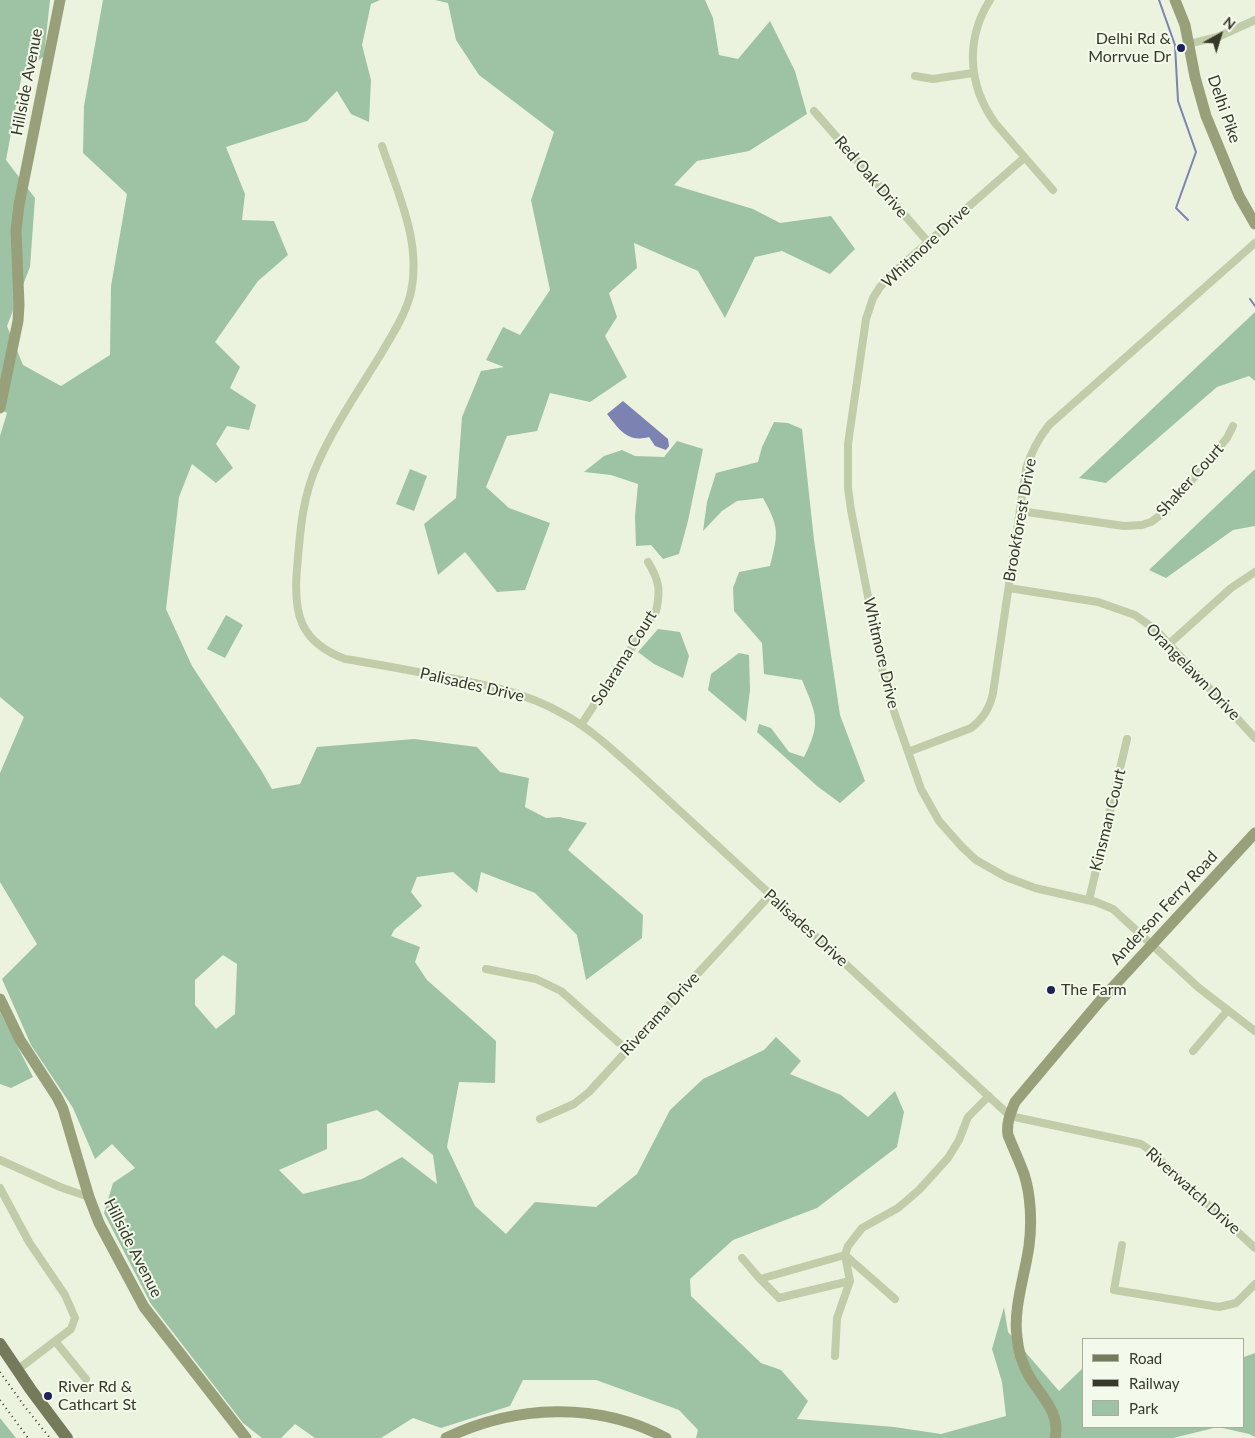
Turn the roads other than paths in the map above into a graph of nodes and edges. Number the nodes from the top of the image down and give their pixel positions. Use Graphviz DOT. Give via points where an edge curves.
graph roads {
  1 [pos="60,0"];
  2 [pos="990,0"];
  3 [pos="1175,0"];
  4 [pos="1255,20"];
  5 [pos="1189,44"];
  6 [pos="974,73"];
  7 [pos="916,76"];
  8 [pos="814,111"];
  9 [pos="382,146"];
  10 [pos="1024,158"];
  11 [pos="1053,190"];
  12 [pos="1255,224"];
  13 [pos="928,242"];
  14 [pos="1255,243"];
  15 [pos="0,408"];
  16 [pos="1233,426"];
  17 [pos="1020,511"];
  18 [pos="648,562"];
  19 [pos="1255,572"];
  20 [pos="1008,588"];
  21 [pos="1169,644"];
  22 [pos="581,725"];
  23 [pos="1255,738"];
  24 [pos="1127,740"];
  25 [pos="908,752"];
  26 [pos="1255,833"];
  27 [pos="770,895"];
  28 [pos="1089,900"];
  29 [pos="1153,945"];
  30 [pos="486,969"];
  31 [pos="0,999"];
  32 [pos="1228,1010"];
  33 [pos="1255,1031"];
  34 [pos="627,1050"];
  35 [pos="1193,1051"];
  36 [pos="989,1096"];
  37 [pos="1010,1116"];
  38 [pos="540,1119"];
  39 [pos="0,1160"];
  40 [pos="0,1188"];
  41 [pos="89,1197"];
  42 [pos="1122,1245"];
  43 [pos="1255,1248"];
  44 [pos="845,1254"];
  45 [pos="742,1258"];
  46 [pos="760,1279"];
  47 [pos="850,1281"];
  48 [pos="1255,1284"];
  49 [pos="895,1299"];
  50 [pos="55,1341"];
  51 [pos="0,1344"];
  52 [pos="835,1356"];
  53 [pos="17,1370"];
  54 [pos="86,1378"];
  55 [pos="67,1438"];
  56 [pos="246,1438"];
  57 [pos="446,1438"];
  58 [pos="666,1438"];
  59 [pos="1055,1438"];
  1 -- 15 [label="street, Hillside Avenue" via="17,218 18,321"];
  2 -- 6 [label="street" via="976,32"];
  3 -- 5 [label="street, Delhi Pike"];
  4 -- 5 [label="street" via="1220,36"];
  5 -- 12 [label="street, Delhi Pike" via="1206,116 1239,196"];
  6 -- 7 [label="street" via="933,79"];
  6 -- 10 [label="street" via="987,112"];
  8 -- 13 [label="street, Red Oak Drive"];
  9 -- 22 [label="street, Palisades Drive" via="411,234 413,281 400,323 324,449 310,483 301,520 295,588 300,618 319,645 345,659 511,691 546,704"];
  10 -- 11 [label="street"];
  10 -- 13 [label="street, Whitmore Drive"];
  13 -- 25 [label="street, Whitmore Drive" via="880,287 868,310 848,459 851,510 883,673"];
  14 -- 17 [label="street, Brookforest Drive" via="1049,425 1030,457"];
  16 -- 17 [label="street, Shaker Court" via="1227,438 1171,507 1151,522 1124,526"];
  17 -- 20 [label="street, Brookforest Drive"];
  18 -- 22 [label="street, Solarama Court" via="658,584 656,611"];
  19 -- 21 [label="street" via="1230,588"];
  20 -- 21 [label="street, Orangelawn Drive" via="1105,604 1135,615"];
  20 -- 25 [label="street, Brookforest Drive" via="993,693 985,714 962,733"];
  21 -- 23 [label="street, Orangelawn Drive"];
  22 -- 27 [label="street, Palisades Drive" via="604,742"];
  24 -- 28 [label="street, Kinsman Court"];
  25 -- 28 [label="street, Whitmore Drive" via="921,789 939,822 976,860 1020,883"];
  26 -- 29 [label="street, Anderson Ferry Road"];
  27 -- 34 [label="street, Riverama Drive"];
  27 -- 36 [label="street, Palisades Drive"];
  28 -- 29 [label="street, Whitmore Drive" via="1113,909"];
  29 -- 32 [label="street, Whitmore Drive"];
  29 -- 37 [label="street, Anderson Ferry Road" via="1100,1001 1015,1102"];
  30 -- 34 [label="street" via="536,979 561,991"];
  31 -- 41 [label="street, Hillside Avenue" via="20,1040 63,1109"];
  32 -- 33 [label="street, Whitmore Drive"];
  32 -- 35 [label="street"];
  34 -- 38 [label="street, Riverama Drive" via="582,1098"];
  36 -- 37 [label="street, Palisades Drive"];
  36 -- 44 [label="street" via="968,1117 948,1158 929,1180 910,1200 862,1228"];
  37 -- 43 [label="street, Riverwatch Drive" via="1141,1144"];
  37 -- 59 [label="street, Anderson Ferry Road" via="1008,1135 1024,1174 1030,1215 1016,1335 1027,1373 1046,1398 1055,1418"];
  39 -- 41 [label="street"];
  40 -- 50 [label="street" via="29,1242 65,1295 75,1318 73,1326"];
  41 -- 56 [label="street, Hillside Avenue" via="144,1307"];
  42 -- 48 [label="street" via="1114,1290 1225,1307 1236,1303"];
  44 -- 46 [label="street"];
  44 -- 47 [label="street"];
  44 -- 49 [label="street"];
  45 -- 46 [label="street"];
  46 -- 47 [label="street" via="780,1298"];
  47 -- 52 [label="street" via="837,1318"];
  50 -- 53 [label="street"];
  50 -- 54 [label="street"];
  51 -- 53 [label="main road"];
  53 -- 55 [label="main road"];
  57 -- 58 [label="street" via="497,1419 553,1411 609,1417"];
}
